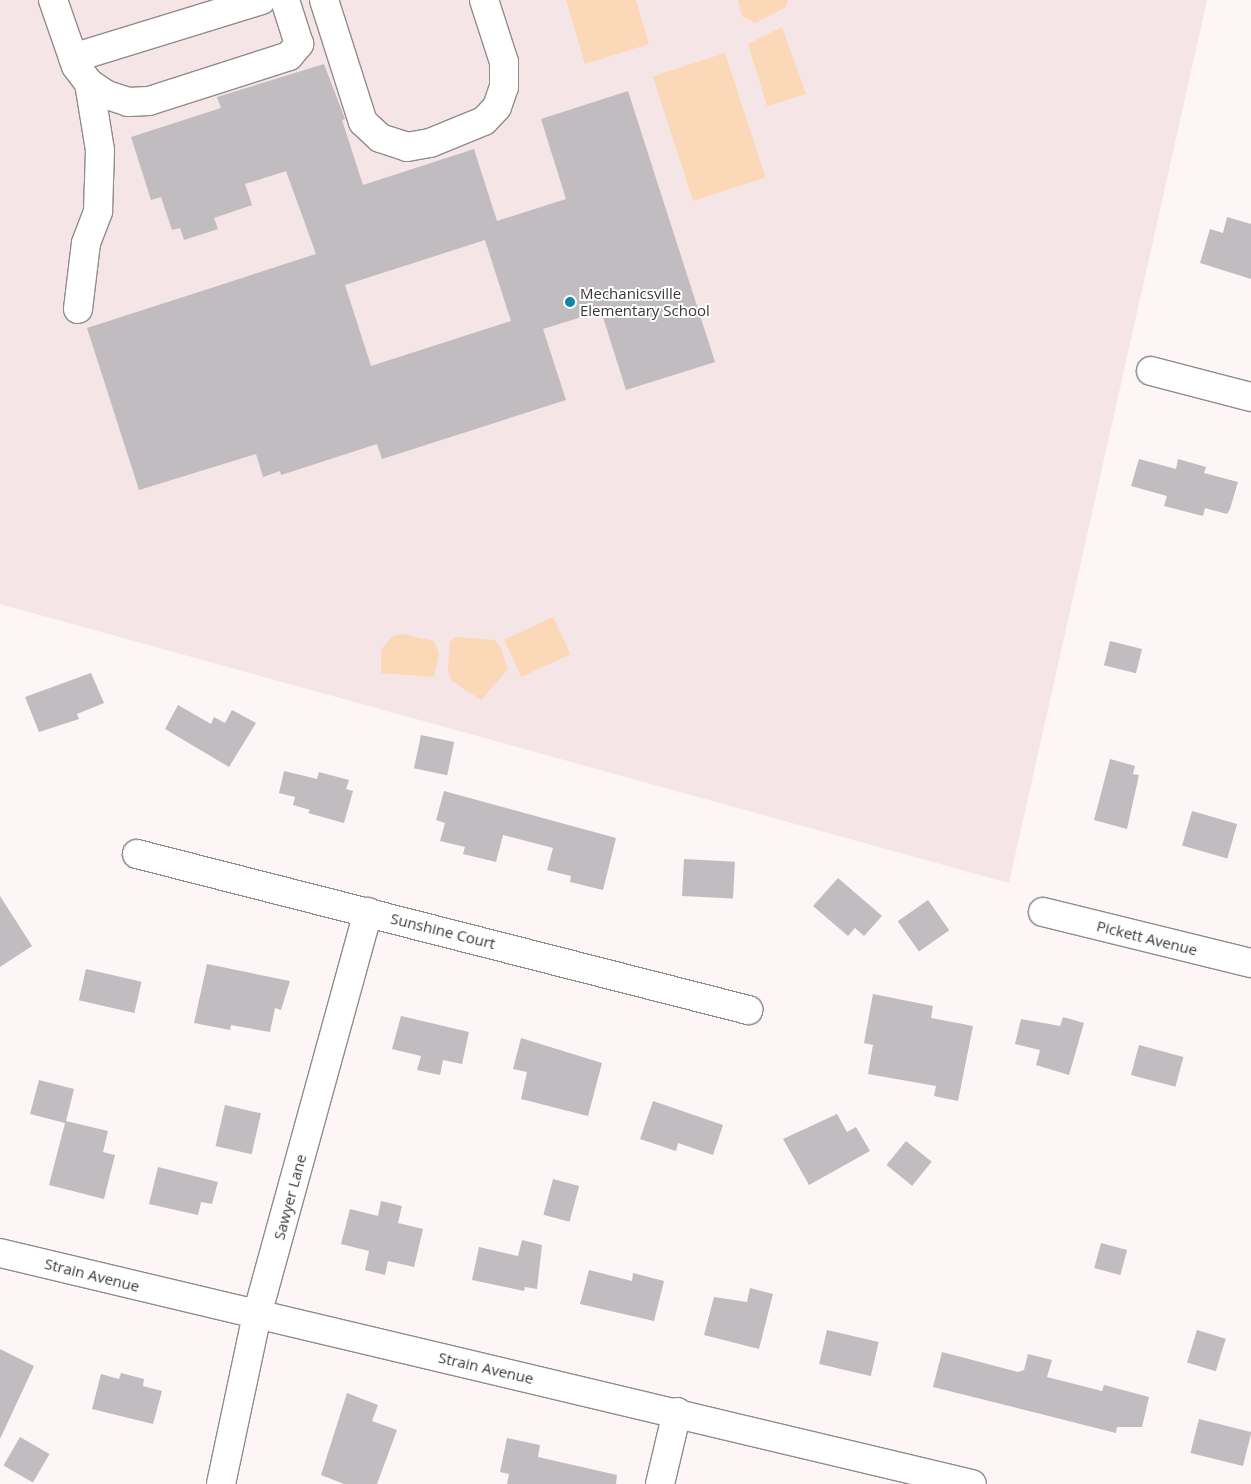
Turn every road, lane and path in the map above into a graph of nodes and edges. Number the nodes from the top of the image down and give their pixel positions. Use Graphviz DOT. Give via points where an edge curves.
graph roads {
  1 [pos="52,0"];
  2 [pos="261,0"];
  3 [pos="285,0"];
  4 [pos="324,0"];
  5 [pos="484,0"];
  6 [pos="73,58"];
  7 [pos="89,83"];
  8 [pos="78,309"];
  9 [pos="1151,370"];
  10 [pos="1251,397"];
  11 [pos="137,854"];
  12 [pos="368,912"];
  13 [pos="1043,912"];
  14 [pos="1251,963"];
  15 [pos="748,1010"];
  16 [pos="0,1253"];
  17 [pos="258,1315"];
  18 [pos="677,1412"];
  19 [pos="221,1484"];
  20 [pos="660,1484"];
  21 [pos="972,1484"];
  1 -- 6 [label="street"];
  2 -- 6 [label="street"];
  3 -- 7 [label="street" via="299,44 289,56 149,101 128,102 107,96"];
  4 -- 5 [label="street" via="363,122 380,138 407,147 430,143 484,121 497,108 504,87 504,62"];
  6 -- 7 [label="street"];
  7 -- 8 [label="street" via="100,150 98,211 86,242"];
  9 -- 10 [label="street"];
  11 -- 12 [label="street, Sunshine Court"];
  12 -- 15 [label="street, Sunshine Court"];
  12 -- 17 [label="street, Sawyer Lane"];
  13 -- 14 [label="street, Pickett Avenue"];
  16 -- 17 [label="street, Strain Avenue"];
  17 -- 18 [label="street, Strain Avenue"];
  17 -- 19 [label="street, Sawyer Lane"];
  18 -- 20 [label="street"];
  18 -- 21 [label="street, Strain Avenue"];
}
